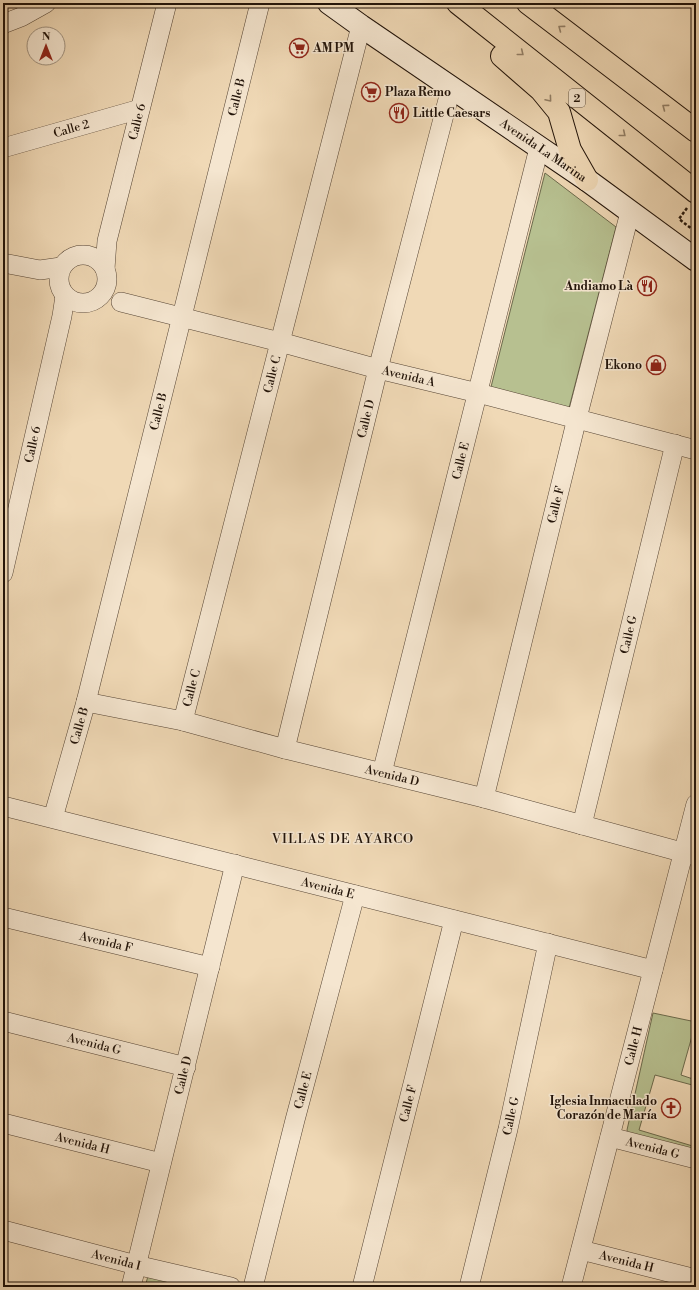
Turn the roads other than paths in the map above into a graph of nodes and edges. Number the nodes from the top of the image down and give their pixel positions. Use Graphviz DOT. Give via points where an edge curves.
graph roads {
  1 [pos="45,3"];
  2 [pos="167,3"];
  3 [pos="260,3"];
  4 [pos="329,3"];
  5 [pos="452,3"];
  6 [pos="458,3"];
  7 [pos="528,3"];
  8 [pos="3,24"];
  9 [pos="361,26"];
  10 [pos="451,88"];
  11 [pos="140,109"];
  12 [pos="696,130"];
  13 [pos="3,148"];
  14 [pos="539,148"];
  15 [pos="587,180"];
  16 [pos="696,192"];
  17 [pos="630,212"];
  18 [pos="107,241"];
  19 [pos="88,255"];
  20 [pos="696,260"];
  21 [pos="3,263"];
  22 [pos="61,267"];
  23 [pos="105,269"];
  24 [pos="40,270"];
  25 [pos="67,295"];
  26 [pos="121,302"];
  27 [pos="182,318"];
  28 [pos="280,342"];
  29 [pos="378,369"];
  30 [pos="478,393"];
  31 [pos="577,418"];
  32 [pos="675,444"];
  33 [pos="696,450"];
  34 [pos="3,573"];
  35 [pos="86,702"];
  36 [pos="182,721"];
  37 [pos="285,750"];
  38 [pos="382,773"];
  39 [pos="484,798"];
  40 [pos="696,804"];
  41 [pos="3,806"];
  42 [pos="53,818"];
  43 [pos="582,825"];
  44 [pos="690,854"];
  45 [pos="235,864"];
  46 [pos="355,894"];
  47 [pos="3,917"];
  48 [pos="454,920"];
  49 [pos="548,943"];
  50 [pos="210,967"];
  51 [pos="653,970"];
  52 [pos="3,1021"];
  53 [pos="186,1066"];
  54 [pos="3,1123"];
  55 [pos="610,1137"];
  56 [pos="696,1159"];
  57 [pos="161,1163"];
  58 [pos="3,1230"];
  59 [pos="581,1250"];
  60 [pos="136,1265"];
  61 [pos="696,1279"];
  62 [pos="131,1287"];
  63 [pos="231,1287"];
  64 [pos="253,1287"];
  65 [pos="362,1287"];
  66 [pos="469,1287"];
  67 [pos="571,1287"];
  1 -- 8 [label="street"];
  2 -- 11 [label="street, Calle 6"];
  3 -- 27 [label="street, Calle B"];
  4 -- 9 [label="street, Avenida La Marina"];
  5 -- 15 [label="highway, one-way" via="479,36 541,90 559,112 570,150"];
  6 -- 16 [label="highway, 2, one-way"];
  12 -- 7 [label="highway, one-way"];
  9 -- 10 [label="street, Avenida La Marina"];
  9 -- 28 [label="street, Calle C"];
  10 -- 14 [label="street, Avenida La Marina"];
  10 -- 29 [label="street, Calle D"];
  11 -- 13 [label="street, Calle 2"];
  11 -- 18 [label="street, Calle 6"];
  14 -- 15 [label="street, Avenida La Marina"];
  14 -- 30 [label="street, Calle E"];
  15 -- 17 [label="street, Avenida La Marina"];
  17 -- 20 [label="street, Avenida La Marina"];
  17 -- 31 [label="street, Calle F"];
  18 -- 19 [label="street"];
  18 -- 23 [label="street, Calle 6"];
  19 -- 22 [label="street" via="72,257"];
  19 -- 23 [label="street" via="95,258"];
  21 -- 24 [label="street"];
  22 -- 24 [label="street"];
  22 -- 25 [label="street" via="58,280"];
  23 -- 25 [label="street" via="107,284 99,297 85,303"];
  24 -- 25 [label="street"];
  25 -- 34 [label="street, Calle 6"];
  26 -- 27 [label="street, Avenida A"];
  27 -- 28 [label="street, Avenida A"];
  27 -- 35 [label="street, Calle B"];
  28 -- 29 [label="street, Avenida A"];
  28 -- 36 [label="street, Calle C"];
  29 -- 30 [label="street, Avenida A"];
  29 -- 37 [label="street, Calle D"];
  30 -- 31 [label="street, Avenida A"];
  30 -- 38 [label="street, Calle E"];
  31 -- 32 [label="street, Avenida A"];
  31 -- 39 [label="street, Calle F"];
  32 -- 33 [label="street, Avenida A"];
  32 -- 43 [label="street, Calle G"];
  35 -- 36 [label="street, Avenida D"];
  35 -- 42 [label="street, Calle B"];
  36 -- 37 [label="street, Avenida D"];
  37 -- 38 [label="street, Avenida D"];
  38 -- 39 [label="street, Avenida D"];
  39 -- 43 [label="street, Avenida D"];
  40 -- 44 [label="street, Calle H"];
  41 -- 42 [label="street, Avenida E"];
  42 -- 45 [label="street, Avenida E"];
  43 -- 44 [label="street, Avenida D"];
  44 -- 51 [label="street, Calle H"];
  45 -- 46 [label="street, Avenida E"];
  45 -- 50 [label="street, Calle D"];
  46 -- 48 [label="street, Avenida E"];
  46 -- 64 [label="street, Calle E"];
  47 -- 50 [label="street, Avenida F"];
  48 -- 49 [label="street, Avenida E"];
  48 -- 65 [label="street, Calle F"];
  49 -- 51 [label="street, Avenida E"];
  49 -- 66 [label="street, Calle G" via="508,1129"];
  50 -- 53 [label="street, Calle D"];
  51 -- 55 [label="street, Calle H"];
  52 -- 53 [label="street, Avenida G"];
  53 -- 57 [label="street, Calle D"];
  54 -- 57 [label="street, Avenida H"];
  55 -- 56 [label="street, Avenida G"];
  55 -- 59 [label="street, Calle H"];
  57 -- 60 [label="street, Calle D"];
  58 -- 60 [label="street, Avenida I"];
  59 -- 61 [label="street, Avenida H"];
  59 -- 67 [label="street, Calle H"];
  60 -- 62 [label="street, Calle D"];
  60 -- 63 [label="street, Avenida I"];
}
